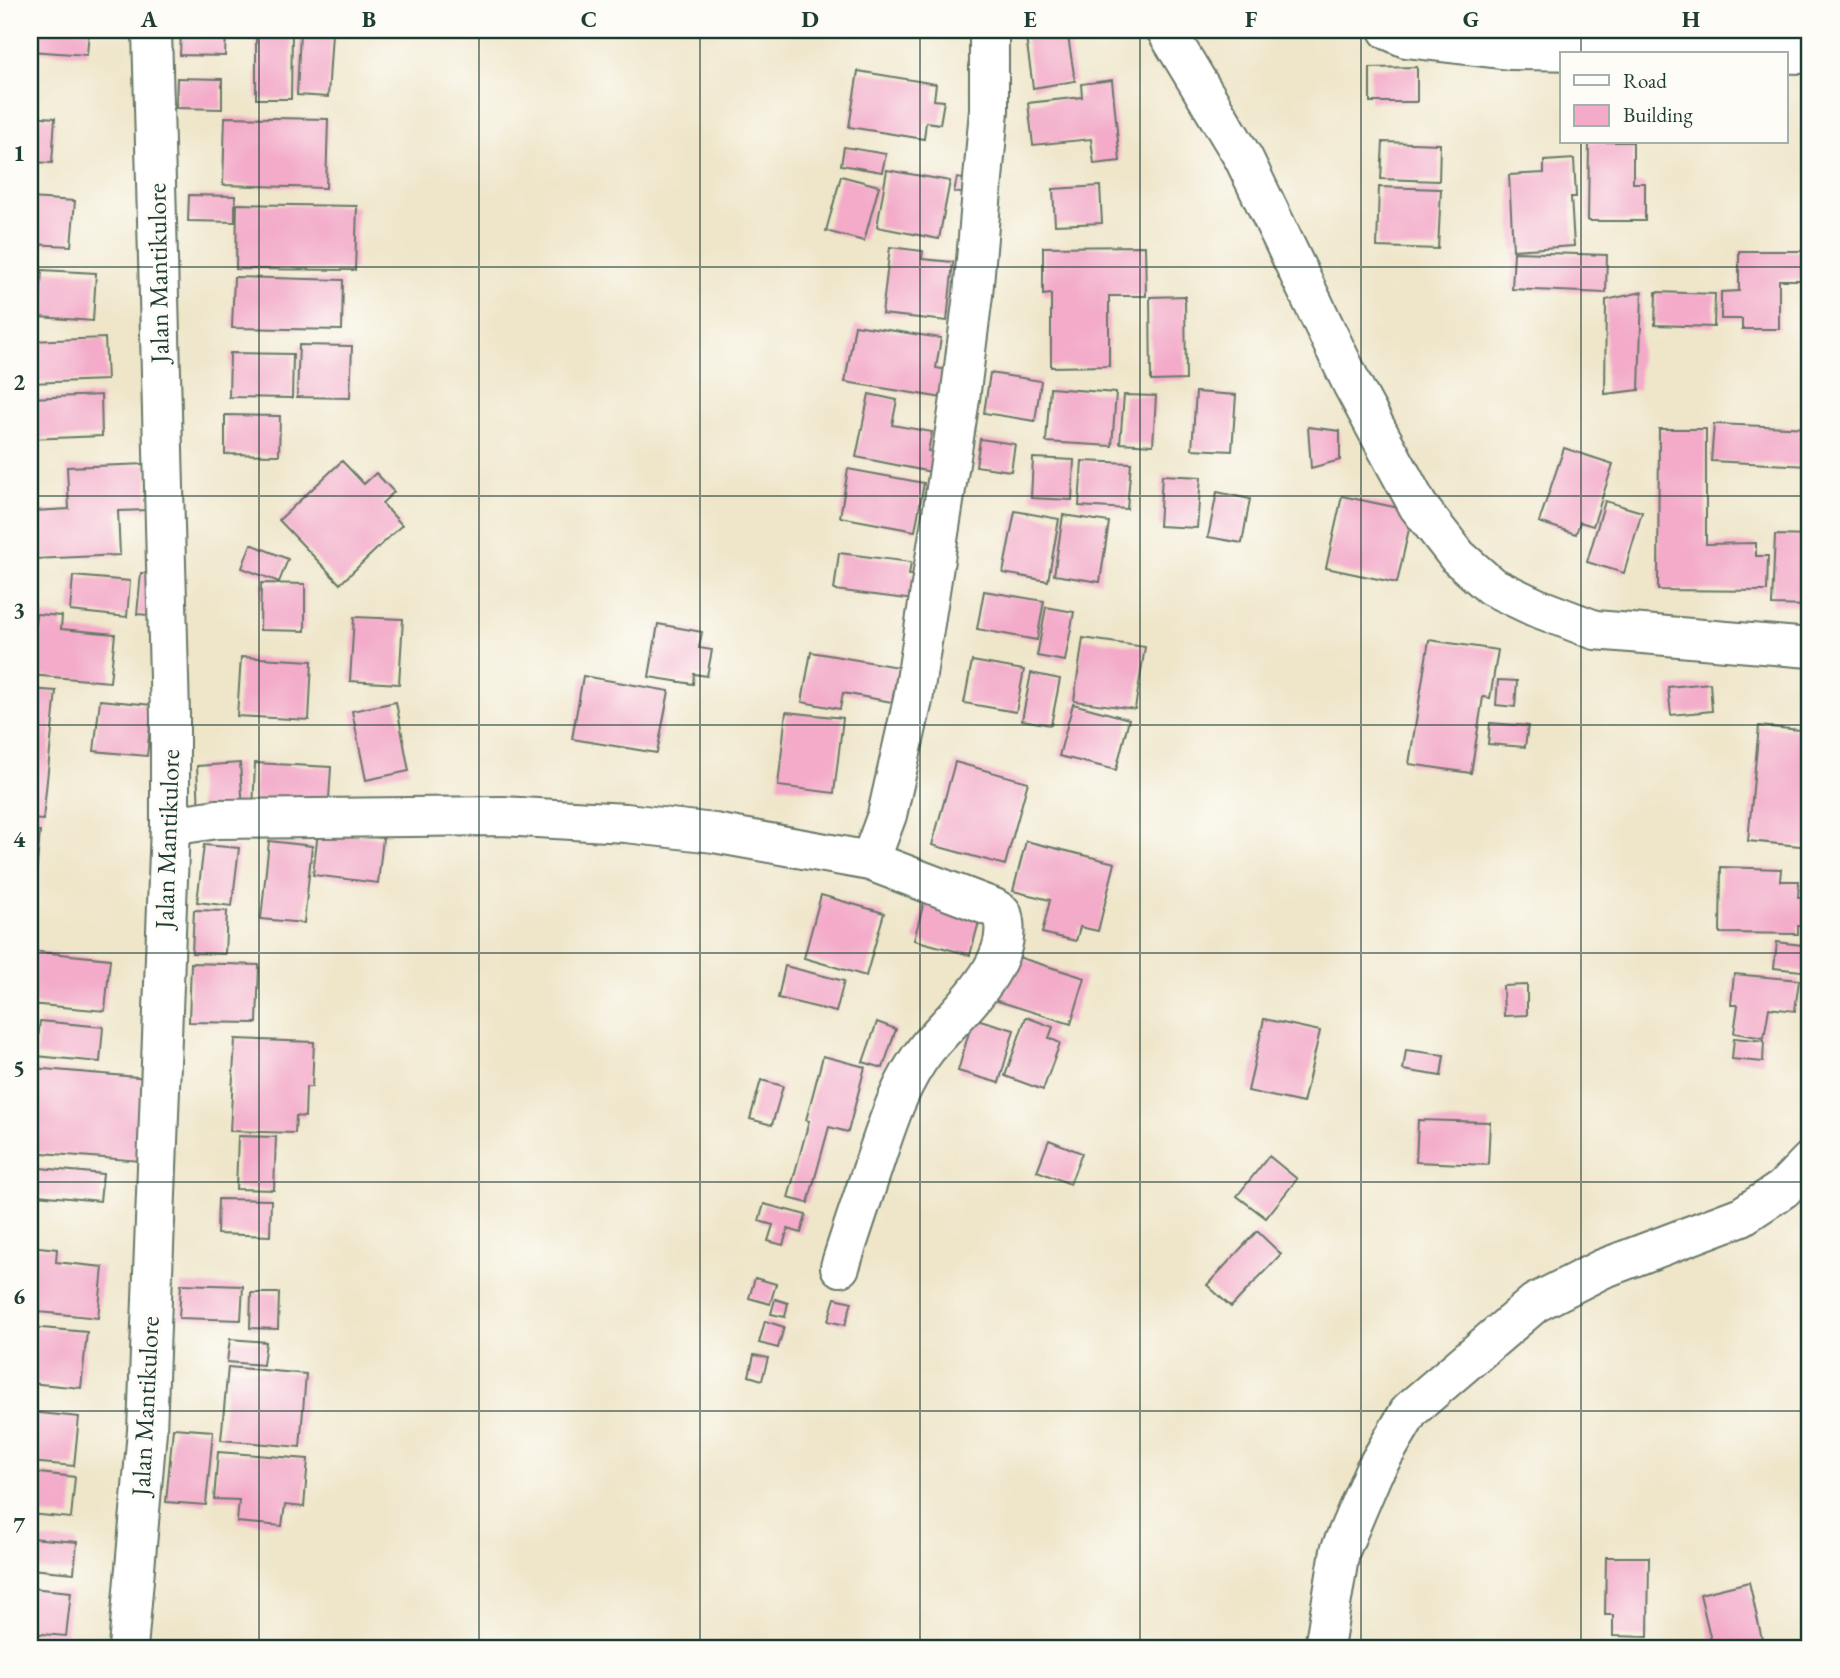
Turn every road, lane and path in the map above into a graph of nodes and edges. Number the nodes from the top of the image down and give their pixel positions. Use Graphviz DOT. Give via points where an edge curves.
graph roads {
  1 [pos="152,30"];
  2 [pos="989,30"];
  3 [pos="1166,30"];
  4 [pos="1388,30"];
  5 [pos="1660,52"];
  6 [pos="1787,54"];
  7 [pos="1810,54"];
  8 [pos="1810,648"];
  9 [pos="170,825"];
  10 [pos="870,861"];
  11 [pos="1810,1161"];
  12 [pos="840,1268"];
  13 [pos="128,1648"];
  14 [pos="1324,1648"];
  1 -- 9 [label="street, Jalan Mantikulore"];
  2 -- 10 [label="street" via="989,110 960,399 913,699 887,815"];
  3 -- 8 [label="street" via="1244,159 1352,384 1418,506 1458,557 1491,586 1595,630"];
  4 -- 5 [label="street" via="1406,38 1509,50"];
  6 -- 7 [label="street"];
  9 -- 10 [label="street" via="217,819 516,817 701,832"];
  9 -- 13 [label="street, Jalan Mantikulore" via="146,1431"];
  10 -- 12 [label="street" via="994,908 1002,913 1006,925 989,978 926,1049 905,1082"];
  11 -- 14 [label="street" via="1783,1189 1742,1216 1602,1269 1535,1303 1410,1410 1373,1472 1340,1551"];
}
